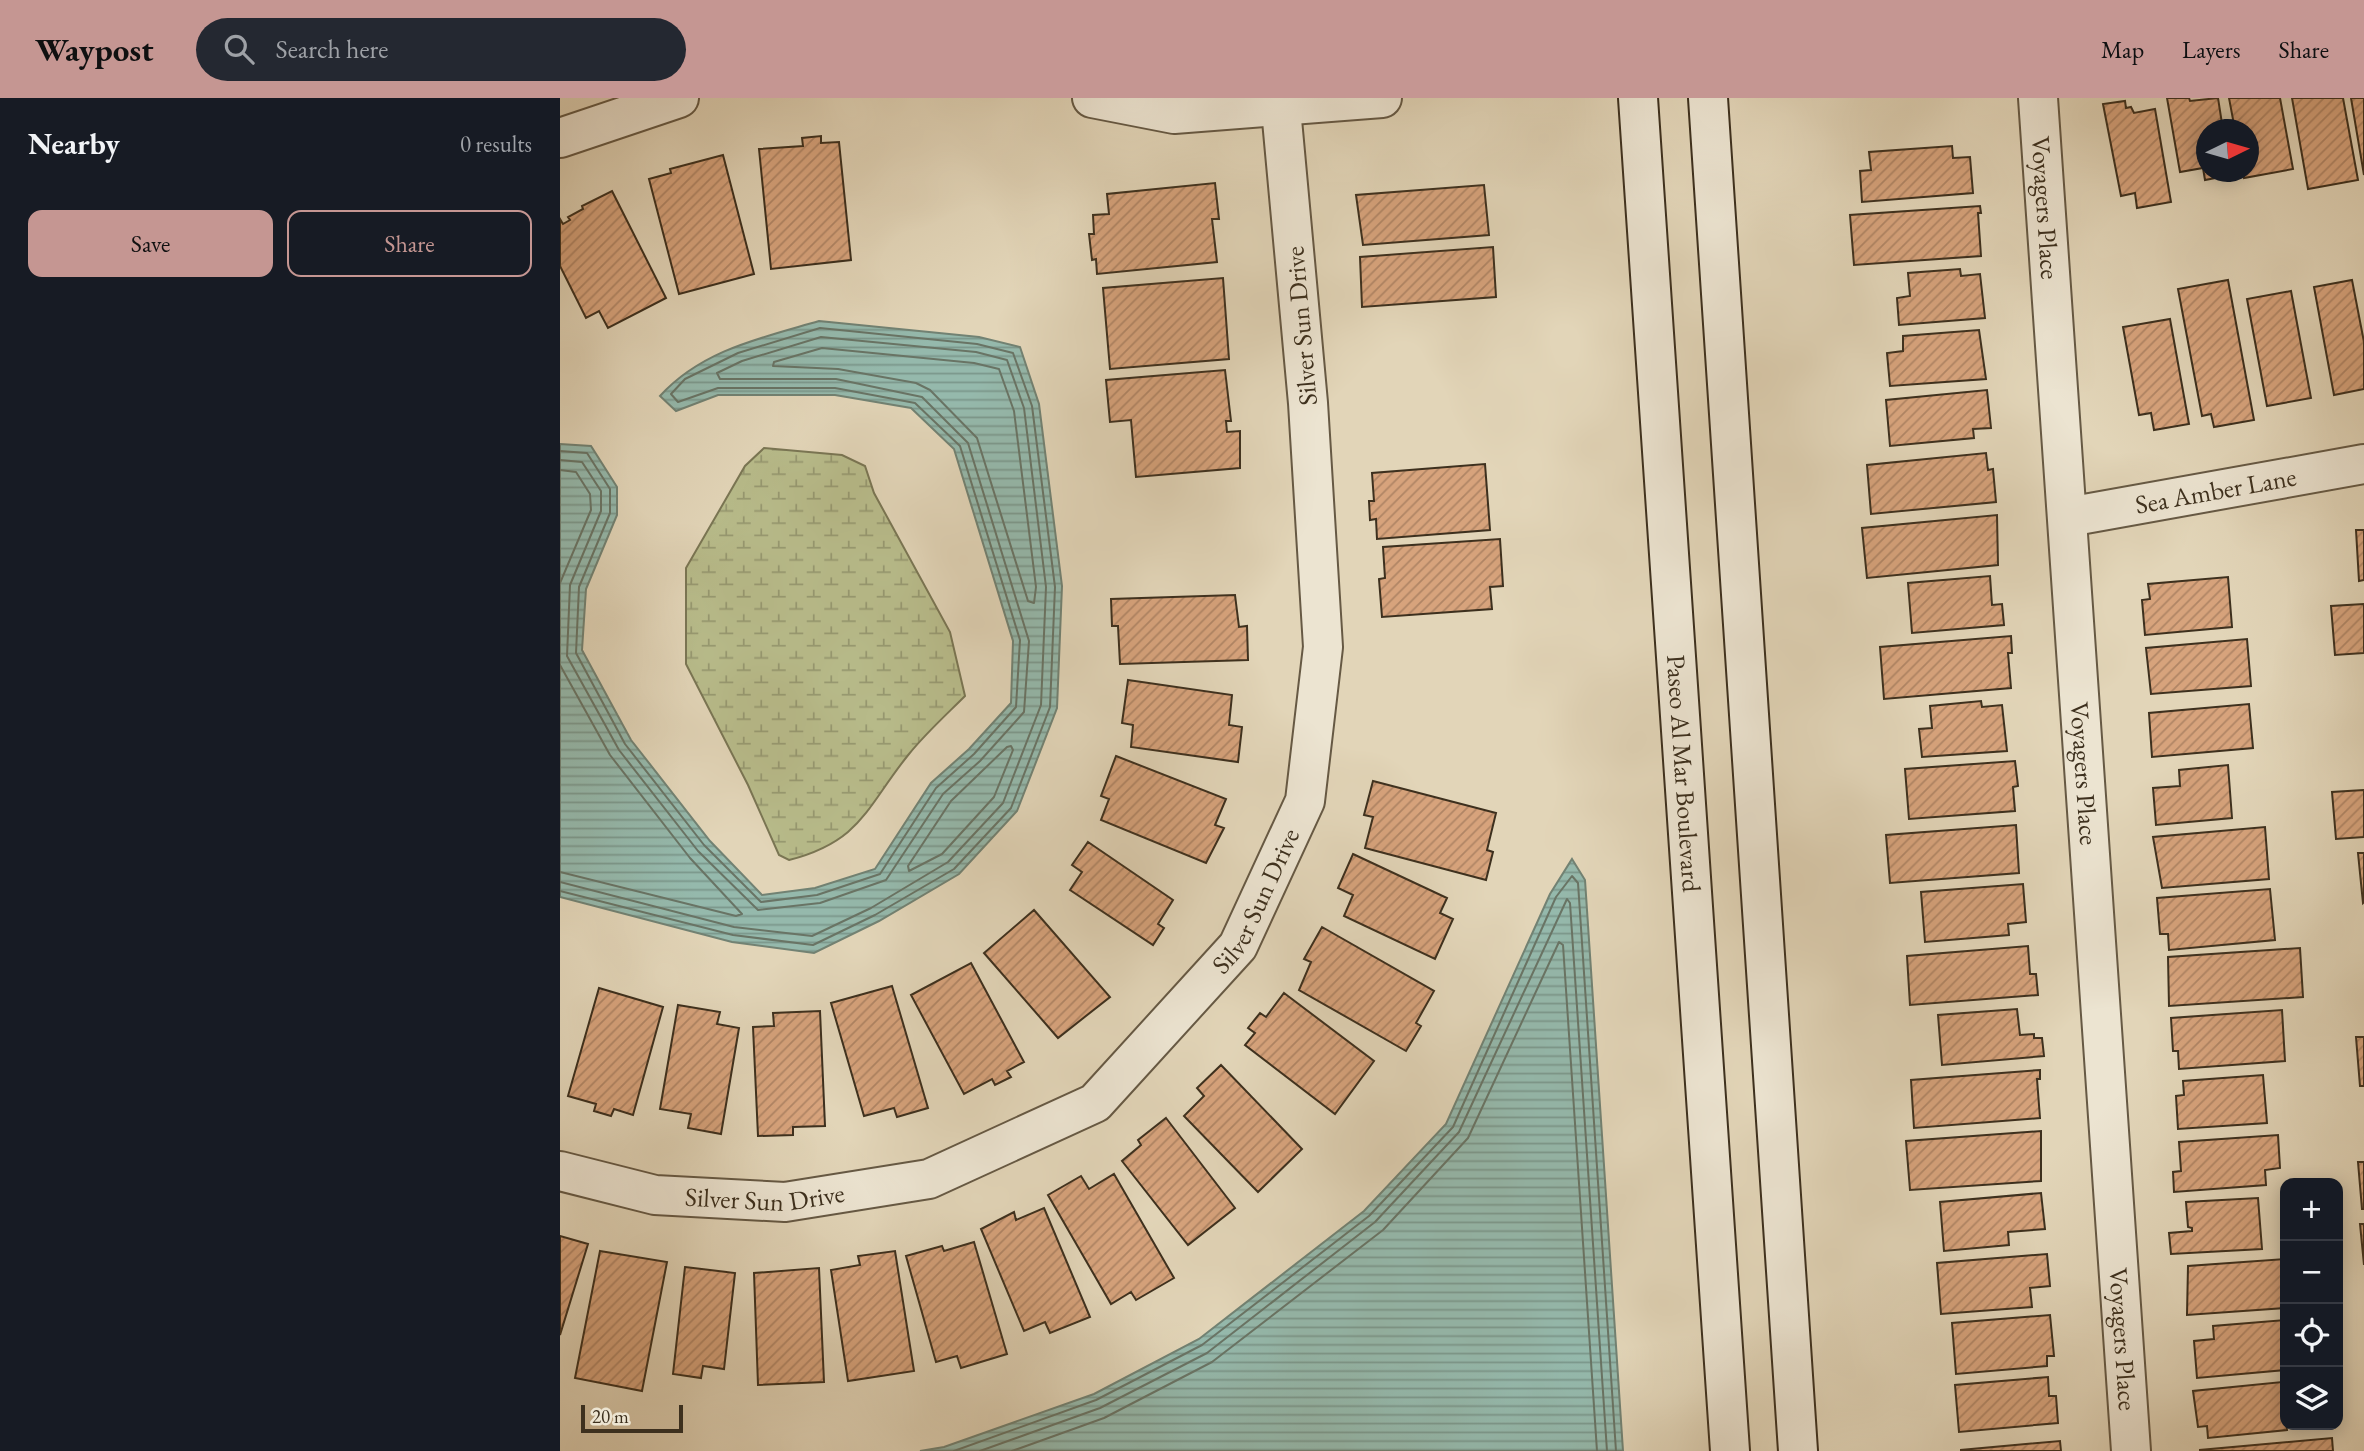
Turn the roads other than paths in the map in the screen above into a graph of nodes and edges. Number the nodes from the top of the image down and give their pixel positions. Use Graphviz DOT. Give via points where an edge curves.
graph roads {
  1 [pos="679,98"];
  2 [pos="1092,98"];
  3 [pos="1382,98"];
  4 [pos="1638,98"];
  5 [pos="1708,98"];
  6 [pos="2038,98"];
  7 [pos="1280,101"];
  8 [pos="560,138"];
  9 [pos="2364,464"];
  10 [pos="2068,517"];
  11 [pos="560,1171"];
  12 [pos="1730,1451"];
  13 [pos="1798,1451"];
  14 [pos="2131,1451"];
  1 -- 8 [label="street"];
  2 -- 7 [label="street" via="1174,114"];
  3 -- 7 [label="street"];
  4 -- 12 [label="street, Paseo Al Mar Boulevard"];
  5 -- 13 [label="street"];
  6 -- 10 [label="street, Voyagers Place"];
  7 -- 11 [label="street, Silver Sun Drive" via="1308,403 1323,647 1305,802 1238,946 1095,1103 929,1179 785,1202 655,1195"];
  9 -- 10 [label="street, Sea Amber Lane"];
  10 -- 14 [label="street, Voyagers Place"];
}
